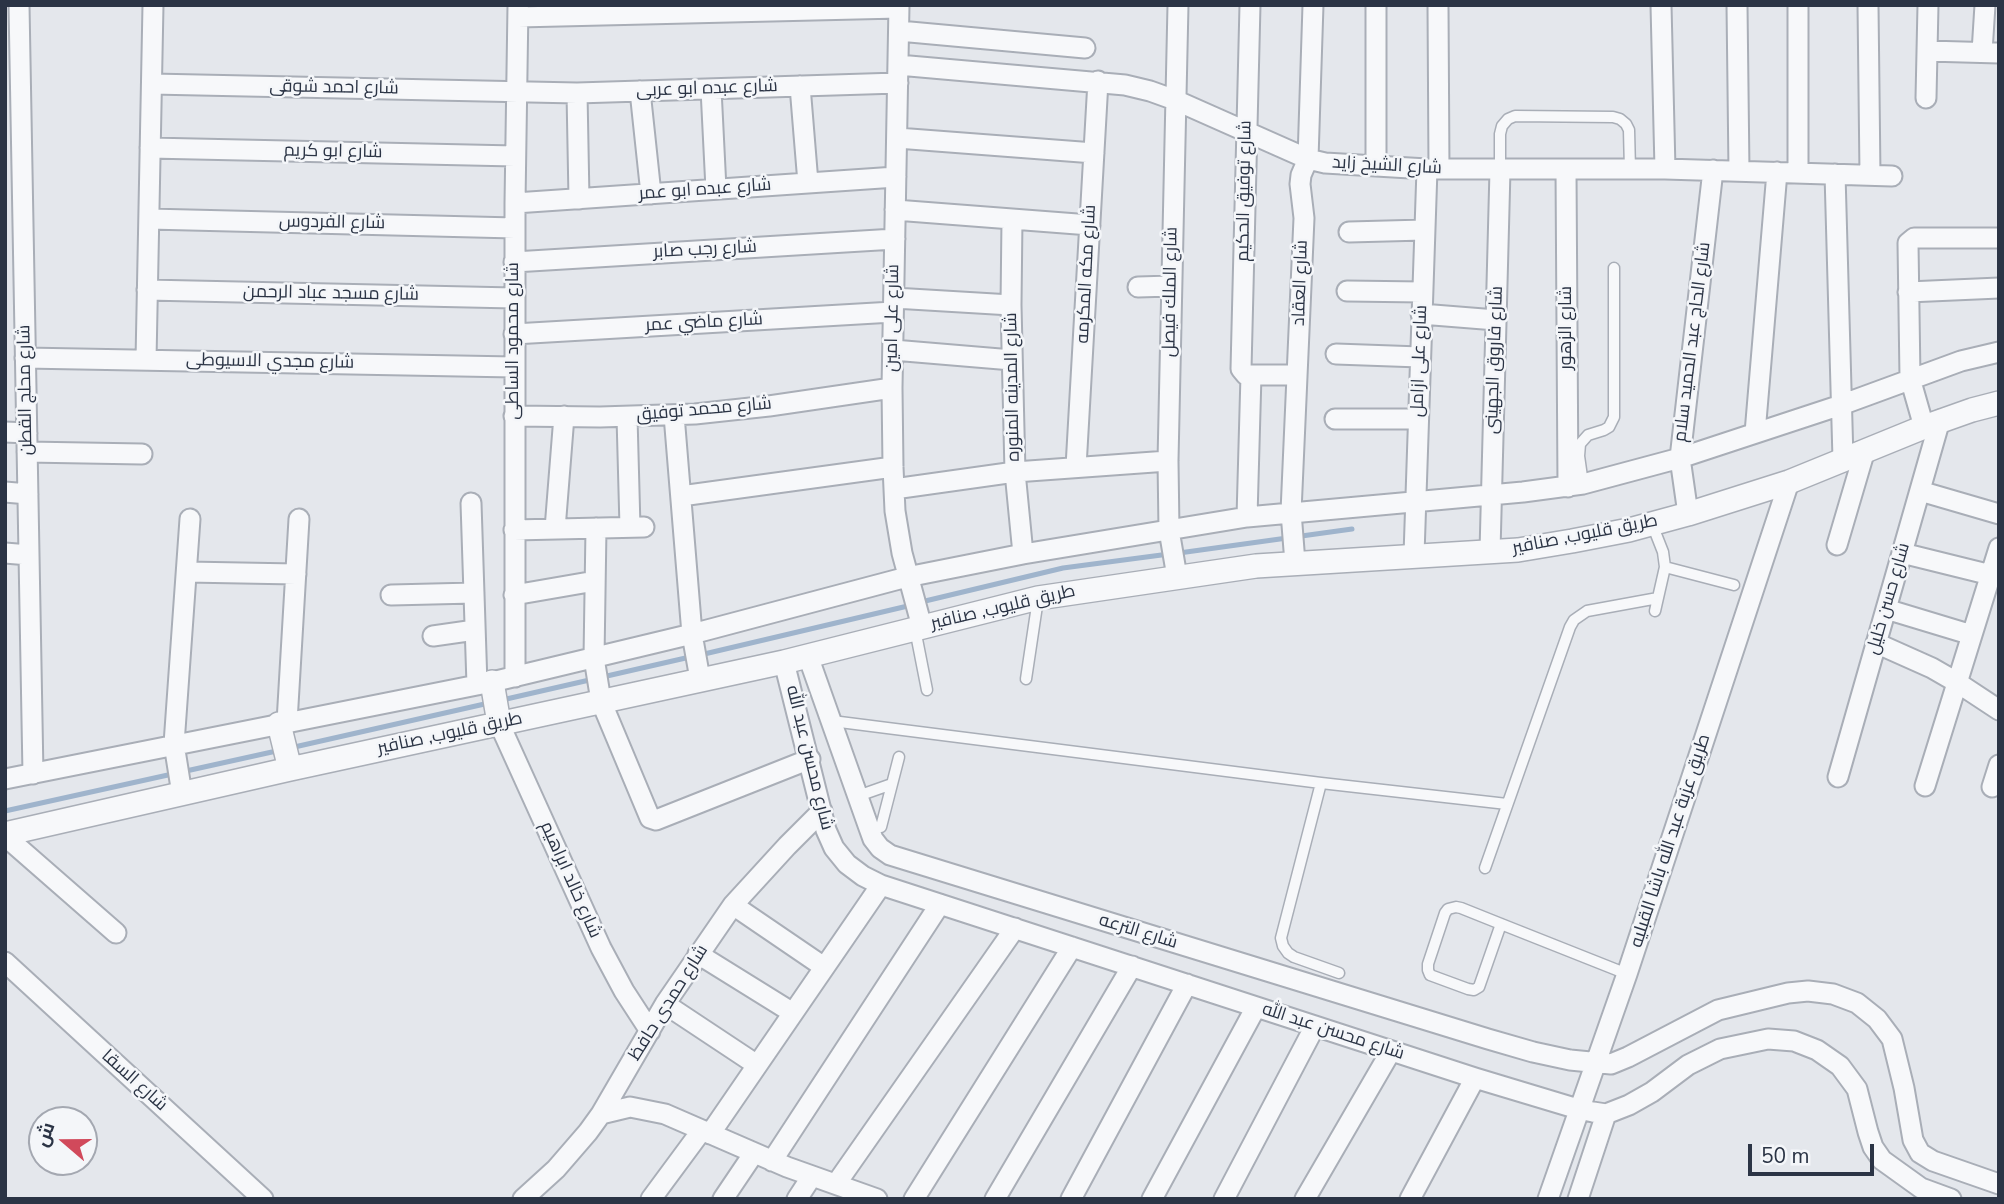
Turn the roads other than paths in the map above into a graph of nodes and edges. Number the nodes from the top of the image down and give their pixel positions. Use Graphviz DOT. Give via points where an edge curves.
graph roads {
  1 [pos="153,5"];
  2 [pos="1178,5"];
  3 [pos="1250,5"];
  4 [pos="1313,5"];
  5 [pos="1376,5"];
  6 [pos="1438,5"];
  7 [pos="1661,5"];
  8 [pos="1737,5"];
  9 [pos="1798,5"];
  10 [pos="1868,5"];
  11 [pos="1928,5"];
  12 [pos="1985,5"];
  13 [pos="900,7"];
  14 [pos="518,11"];
  15 [pos="14,15"];
  16 [pos="899,31"];
  17 [pos="12,44"];
  18 [pos="1085,48"];
  19 [pos="1927,51"];
  20 [pos="1990,52"];
  21 [pos="898,74"];
  22 [pos="1098,81"];
  23 [pos="152,84"];
  24 [pos="800,86"];
  25 [pos="711,89"];
  26 [pos="516,91"];
  27 [pos="640,91"];
  28 [pos="577,93"];
  29 [pos="1926,98"];
  30 [pos="1175,100"];
  31 [pos="1246,132"];
  32 [pos="897,138"];
  33 [pos="150,148"];
  34 [pos="1094,153"];
  35 [pos="515,156"];
  36 [pos="1308,159"];
  37 [pos="1376,166"];
  38 [pos="1433,169"];
  39 [pos="1665,169"];
  40 [pos="1500,170"];
  41 [pos="1566,170"];
  42 [pos="1630,170"];
  43 [pos="1713,170"];
  44 [pos="1739,171"];
  45 [pos="1777,172"];
  46 [pos="1798,173"];
  47 [pos="1835,174"];
  48 [pos="1870,175"];
  49 [pos="1892,176"];
  50 [pos="896,177"];
  51 [pos="808,183"];
  52 [pos="716,189"];
  53 [pos="651,194"];
  54 [pos="579,198"];
  55 [pos="515,203"];
  56 [pos="895,210"];
  57 [pos="149,219"];
  58 [pos="1012,219"];
  59 [pos="1090,225"];
  60 [pos="515,228"];
  61 [pos="1424,230"];
  62 [pos="1349,232"];
  63 [pos="1999,238"];
  64 [pos="895,239"];
  65 [pos="514,262"];
  66 [pos="1614,268"];
  67 [pos="1171,286"];
  68 [pos="1138,287"];
  69 [pos="1999,288"];
  70 [pos="147,290"];
  71 [pos="1347,291"];
  72 [pos="1422,292"];
  73 [pos="1908,292"];
  74 [pos="514,298"];
  75 [pos="894,305"];
  76 [pos="1011,305"];
  77 [pos="1421,314"];
  78 [pos="1496,320"];
  79 [pos="514,334"];
  80 [pos="892,350"];
  81 [pos="1999,352"];
  82 [pos="1336,354"];
  83 [pos="1420,357"];
  84 [pos="25,358"];
  85 [pos="146,360"];
  86 [pos="1012,360"];
  87 [pos="514,367"];
  88 [pos="1249,375"];
  89 [pos="1297,376"];
  90 [pos="1910,378"];
  91 [pos="892,388"];
  92 [pos="1999,403"];
  93 [pos="1841,405"];
  94 [pos="674,415"];
  95 [pos="514,416"];
  96 [pos="564,416"];
  97 [pos="626,417"];
  98 [pos="1335,419"];
  99 [pos="1418,419"];
  100 [pos="1932,423"];
  101 [pos="5,432"];
  102 [pos="1755,433"];
  103 [pos="27,443"];
  104 [pos="1865,450"];
  105 [pos="142,454"];
  106 [pos="1680,458"];
  107 [pos="1843,459"];
  108 [pos="1168,460"];
  109 [pos="893,467"];
  110 [pos="1076,467"];
  111 [pos="1015,472"];
  112 [pos="1789,482"];
  113 [pos="1576,485"];
  114 [pos="894,489"];
  115 [pos="1920,491"];
  116 [pos="5,492"];
  117 [pos="28,494"];
  118 [pos="1491,495"];
  119 [pos="681,496"];
  120 [pos="1415,501"];
  121 [pos="471,503"];
  122 [pos="1291,512"];
  123 [pos="1688,514"];
  124 [pos="1999,514"];
  125 [pos="1247,517"];
  126 [pos="190,519"];
  127 [pos="299,519"];
  128 [pos="1652,523"];
  129 [pos="596,528"];
  130 [pos="555,529"];
  131 [pos="514,530"];
  132 [pos="1169,530"];
  133 [pos="1837,545"];
  134 [pos="1999,548"];
  135 [pos="1490,551"];
  136 [pos="5,553"];
  137 [pos="1902,553"];
  138 [pos="1023,554"];
  139 [pos="29,555"];
  140 [pos="1414,555"];
  141 [pos="1295,563"];
  142 [pos="1665,567"];
  143 [pos="187,572"];
  144 [pos="296,575"];
  145 [pos="1991,575"];
  146 [pos="907,577"];
  147 [pos="1177,577"];
  148 [pos="595,581"];
  149 [pos="1734,585"];
  150 [pos="474,593"];
  151 [pos="391,595"];
  152 [pos="514,595"];
  153 [pos="1038,598"];
  154 [pos="1658,598"];
  155 [pos="1886,609"];
  156 [pos="1655,611"];
  157 [pos="919,627"];
  158 [pos="475,630"];
  159 [pos="692,634"];
  160 [pos="1972,635"];
  161 [pos="433,636"];
  162 [pos="1876,643"];
  163 [pos="808,656"];
  164 [pos="594,658"];
  165 [pos="784,662"];
  166 [pos="515,677"];
  167 [pos="700,679"];
  168 [pos="1026,680"];
  169 [pos="1958,683"];
  170 [pos="484,684"];
  171 [pos="927,690"];
  172 [pos="601,701"];
  173 [pos="1999,710"];
  174 [pos="831,721"];
  175 [pos="283,723"];
  176 [pos="499,723"];
  177 [pos="174,744"];
  178 [pos="899,757"];
  179 [pos="810,759"];
  180 [pos="1999,765"];
  181 [pos="290,769"];
  182 [pos="33,774"];
  183 [pos="1838,777"];
  184 [pos="5,779"];
  185 [pos="1321,783"];
  186 [pos="892,785"];
  187 [pos="1925,786"];
  188 [pos="1992,787"];
  189 [pos="182,794"];
  190 [pos="858,796"];
  191 [pos="1507,804"];
  192 [pos="822,811"];
  193 [pos="881,827"];
  194 [pos="5,835"];
  195 [pos="1485,868"];
  196 [pos="881,885"];
  197 [pos="940,904"];
  198 [pos="733,905"];
  199 [pos="1501,924"];
  200 [pos="1014,928"];
  201 [pos="116,933"];
  202 [pos="1072,947"];
  203 [pos="698,954"];
  204 [pos="5,962"];
  205 [pos="1132,966"];
  206 [pos="824,967"];
  207 [pos="1339,973"];
  208 [pos="1627,974"];
  209 [pos="1186,984"];
  210 [pos="666,1004"];
  211 [pos="1256,1007"];
  212 [pos="793,1013"];
  213 [pos="1315,1026"];
  214 [pos="650,1031"];
  215 [pos="1391,1051"];
  216 [pos="1596,1063"];
  217 [pos="757,1065"];
  218 [pos="1475,1078"];
  219 [pos="1578,1110"];
  220 [pos="601,1114"];
  221 [pos="1606,1114"];
  222 [pos="706,1132"];
  223 [pos="763,1157"];
  224 [pos="812,1176"];
  225 [pos="1998,1181"];
  226 [pos="836,1184"];
  227 [pos="875,1198"];
  228 [pos="263,1199"];
  229 [pos="523,1199"];
  230 [pos="652,1199"];
  231 [pos="723,1199"];
  232 [pos="797,1199"];
  233 [pos="914,1199"];
  234 [pos="995,1199"];
  235 [pos="1071,1199"];
  236 [pos="1152,1199"];
  237 [pos="1224,1199"];
  238 [pos="1305,1199"];
  239 [pos="1410,1199"];
  240 [pos="1548,1199"];
  241 [pos="1578,1199"];
  242 [pos="1951,1199"];
  1 -- 23 [label="street"];
  2 -- 30 [label="street, شارع الملك فيصل"];
  3 -- 31 [label="street, شارع توفيق الحكيم"];
  4 -- 36 [label="street, شارع العقاد"];
  5 -- 37 [label="street"];
  6 -- 38 [label="street, شارع على ازامل"];
  7 -- 39 [label="street"];
  8 -- 44 [label="street"];
  9 -- 46 [label="street"];
  10 -- 48 [label="street"];
  11 -- 19 [label="street"];
  12 -- 20 [label="street"];
  13 -- 14 [label="street"];
  13 -- 16 [label="street, شارع على امين"];
  14 -- 26 [label="street, شارع محمود الساطى"];
  15 -- 17 [label="street, شارع محلج القطن"];
  16 -- 18 [label="street"];
  16 -- 21 [label="street, شارع على امين"];
  17 -- 84 [label="street, شارع محلج القطن"];
  19 -- 20 [label="street"];
  19 -- 29 [label="street"];
  21 -- 22 [label="street, شارع الشيخ زايد"];
  21 -- 24 [label="street, شارع عبده ابو عربى"];
  21 -- 32 [label="street, شارع على امين"];
  22 -- 30 [label="street, شارع الشيخ زايد"];
  22 -- 34 [label="street, شارع مكه المكرمه"];
  23 -- 26 [label="street, شارع احمد شوقى"];
  23 -- 33 [label="street"];
  24 -- 25 [label="street, شارع عبده ابو عربى"];
  24 -- 51 [label="street"];
  25 -- 27 [label="street, شارع عبده ابو عربى"];
  25 -- 52 [label="street"];
  26 -- 28 [label="street, شارع عبده ابو عربى"];
  26 -- 35 [label="street, شارع محمود الساطى"];
  27 -- 28 [label="street, شارع عبده ابو عربى"];
  27 -- 53 [label="street"];
  28 -- 54 [label="street"];
  30 -- 31 [label="street, شارع الشيخ زايد"];
  30 -- 67 [label="street, شارع الملك فيصل"];
  31 -- 36 [label="street, شارع الشيخ زايد"];
  31 -- 88 [label="street, شارع توفيق الحكيم" via="1241,369"];
  32 -- 34 [label="street"];
  32 -- 50 [label="street, شارع على امين"];
  33 -- 35 [label="street, شارع ابو كريم"];
  33 -- 57 [label="street"];
  34 -- 59 [label="street, شارع مكه المكرمه"];
  35 -- 55 [label="street, شارع محمود الساطى"];
  36 -- 37 [label="street, شارع الشيخ زايد"];
  36 -- 89 [label="street, شارع العقاد" via="1300,184 1304,218"];
  37 -- 38 [label="street, شارع الشيخ زايد"];
  38 -- 40 [label="street, شارع الشيخ زايد"];
  38 -- 61 [label="street, شارع على ازامل"];
  39 -- 42 [label="street, شارع الشيخ زايد"];
  39 -- 43 [label="street, شارع الشيخ زايد"];
  40 -- 41 [label="street, شارع الشيخ زايد"];
  40 -- 42 [label="lane" via="1502,126 1515,116 1620,119 1629,130"];
  40 -- 78 [label="street, شارع فاروق الجهينى"];
  41 -- 42 [label="street, شارع الشيخ زايد"];
  41 -- 113 [label="street, شارع الزهور"];
  43 -- 44 [label="street, شارع الشيخ زايد"];
  43 -- 106 [label="street, شارع الحاج عبد الحميد سلام"];
  44 -- 45 [label="street, شارع الشيخ زايد"];
  45 -- 46 [label="street, شارع الشيخ زايد"];
  45 -- 102 [label="street"];
  46 -- 47 [label="street, شارع الشيخ زايد"];
  47 -- 48 [label="street, شارع الشيخ زايد"];
  47 -- 93 [label="street"];
  48 -- 49 [label="street, شارع الشيخ زايد"];
  50 -- 51 [label="street, شارع عبده ابو عمر"];
  50 -- 56 [label="street, شارع على امين"];
  51 -- 52 [label="street, شارع عبده ابو عمر"];
  52 -- 53 [label="street, شارع عبده ابو عمر"];
  53 -- 54 [label="street, شارع عبده ابو عمر"];
  54 -- 55 [label="street, شارع عبده ابو عمر"];
  55 -- 60 [label="street, شارع محمود الساطى"];
  56 -- 58 [label="street"];
  56 -- 64 [label="street, شارع على امين"];
  57 -- 60 [label="street, شارع الفردوس"];
  57 -- 70 [label="street"];
  58 -- 59 [label="street"];
  58 -- 76 [label="street, شارع المدينه المنوره"];
  59 -- 110 [label="street, شارع مكه المكرمه"];
  60 -- 65 [label="street, شارع محمود الساطى"];
  61 -- 62 [label="street"];
  61 -- 72 [label="street, شارع على ازامل"];
  63 -- 73 [label="street" via="1914,238 1908,243"];
  64 -- 65 [label="street, شارع رجب صابر"];
  64 -- 75 [label="street, شارع على امين"];
  65 -- 74 [label="street, شارع محمود الساطى"];
  66 -- 113 [label="lane" via="1614,417 1604,430 1588,435 1580,444"];
  67 -- 68 [label="street"];
  67 -- 108 [label="street, شارع الملك فيصل"];
  69 -- 73 [label="street"];
  70 -- 74 [label="street, شارع مسجد عباد الرحمن"];
  70 -- 85 [label="street"];
  71 -- 72 [label="street"];
  72 -- 77 [label="street, شارع على ازامل"];
  73 -- 90 [label="street"];
  74 -- 79 [label="street, شارع محمود الساطى"];
  75 -- 76 [label="street, شارع ماضي عمر"];
  75 -- 79 [label="street, شارع ماضي عمر"];
  75 -- 80 [label="street, شارع على امين"];
  76 -- 86 [label="street, شارع المدينه المنوره"];
  77 -- 78 [label="street"];
  77 -- 83 [label="street, شارع على ازامل"];
  78 -- 118 [label="street, شارع فاروق الجهينى"];
  79 -- 87 [label="street, شارع محمود الساطى"];
  80 -- 86 [label="street"];
  80 -- 91 [label="street, شارع على امين"];
  81 -- 90 [label="street"];
  82 -- 83 [label="street"];
  83 -- 99 [label="street, شارع على ازامل"];
  84 -- 85 [label="street, شارع مجدي الاسيوطى"];
  84 -- 103 [label="street, شارع محلج القطن"];
  85 -- 87 [label="street, شارع مجدي الاسيوطى"];
  86 -- 111 [label="street, شارع المدينه المنوره"];
  87 -- 95 [label="street, شارع محمود الساطى"];
  88 -- 89 [label="street"];
  88 -- 125 [label="street, شارع توفيق الحكيم"];
  89 -- 122 [label="street, شارع العقاد"];
  90 -- 93 [label="street"];
  90 -- 100 [label="street"];
  91 -- 94 [label="street, شارع محمد توفيق"];
  91 -- 109 [label="street, شارع على امين"];
  92 -- 100 [label="street, طريق قليوب, صنافير"];
  93 -- 102 [label="street"];
  93 -- 107 [label="street"];
  94 -- 97 [label="street, شارع محمد توفيق"];
  94 -- 119 [label="street"];
  95 -- 96 [label="street, شارع محمد توفيق"];
  95 -- 131 [label="street, شارع محمود الساطى"];
  96 -- 97 [label="street, شارع محمد توفيق"];
  96 -- 130 [label="street"];
  97 -- 129 [label="street" via="637,527"];
  98 -- 99 [label="street"];
  99 -- 120 [label="street, شارع على ازامل"];
  100 -- 104 [label="street, طريق قليوب, صنافير"];
  100 -- 115 [label="street, شارع حسن خليل"];
  101 -- 103 [label="street"];
  102 -- 106 [label="street"];
  103 -- 105 [label="street"];
  103 -- 117 [label="street, شارع محلج القطن"];
  104 -- 107 [label="street, طريق قليوب, صنافير"];
  104 -- 133 [label="street"];
  106 -- 113 [label="street"];
  106 -- 123 [label="street, شارع الحاج عبد الحميد سلام"];
  107 -- 112 [label="street, طريق قليوب, صنافير"];
  108 -- 110 [label="street"];
  108 -- 132 [label="street, شارع الملك فيصل"];
  109 -- 114 [label="street, شارع على امين"];
  109 -- 119 [label="street"];
  110 -- 111 [label="street"];
  111 -- 114 [label="street"];
  111 -- 138 [label="street, شارع المدينه المنوره"];
  112 -- 123 [label="street, طريق قليوب, صنافير"];
  112 -- 208 [label="street, طريق عزبة عبد الله باشا القبليه"];
  113 -- 118 [label="street"];
  114 -- 146 [label="street, شارع على امين"];
  115 -- 124 [label="street"];
  115 -- 137 [label="street, شارع حسن خليل"];
  116 -- 117 [label="street"];
  117 -- 139 [label="street, شارع محلج القطن"];
  118 -- 120 [label="street"];
  118 -- 135 [label="street, شارع فاروق الجهينى"];
  119 -- 159 [label="street"];
  120 -- 122 [label="street"];
  120 -- 140 [label="street, شارع على ازامل"];
  121 -- 150 [label="street"];
  122 -- 125 [label="street"];
  122 -- 141 [label="street, شارع العقاد"];
  123 -- 128 [label="street, طريق قليوب, صنافير"];
  125 -- 132 [label="street"];
  126 -- 143 [label="street"];
  127 -- 144 [label="street"];
  128 -- 135 [label="street, طريق قليوب, صنافير" via="1572,541"];
  128 -- 142 [label="lane"];
  129 -- 130 [label="street"];
  129 -- 148 [label="street"];
  130 -- 131 [label="street"];
  131 -- 152 [label="street, شارع محمود الساطى"];
  132 -- 138 [label="street"];
  132 -- 147 [label="street, شارع الملك فيصل"];
  134 -- 145 [label="street"];
  135 -- 140 [label="street, طريق قليوب, صنافير"];
  136 -- 139 [label="street"];
  137 -- 145 [label="street"];
  137 -- 155 [label="street, شارع حسن خليل"];
  138 -- 146 [label="street"];
  139 -- 182 [label="street, شارع محلج القطن"];
  140 -- 141 [label="street, طريق قليوب, صنافير"];
  141 -- 147 [label="street, طريق قليوب, صنافير"];
  142 -- 149 [label="lane"];
  142 -- 154 [label="lane"];
  143 -- 144 [label="street"];
  143 -- 177 [label="street"];
  144 -- 175 [label="street"];
  145 -- 160 [label="street"];
  146 -- 157 [label="street, شارع على امين"];
  146 -- 159 [label="street"];
  147 -- 153 [label="street, طريق قليوب, صنافير"];
  148 -- 152 [label="street"];
  148 -- 164 [label="street"];
  150 -- 151 [label="street"];
  150 -- 158 [label="street"];
  152 -- 166 [label="street, شارع محمود الساطى"];
  153 -- 157 [label="street, طريق قليوب, صنافير"];
  153 -- 168 [label="lane"];
  154 -- 156 [label="lane"];
  154 -- 191 [label="lane" via="1587,611 1574,620"];
  155 -- 160 [label="street"];
  155 -- 162 [label="street, شارع حسن خليل"];
  157 -- 163 [label="street, طريق قليوب, صنافير"];
  157 -- 171 [label="lane"];
  158 -- 161 [label="street"];
  158 -- 170 [label="street"];
  159 -- 164 [label="street"];
  159 -- 167 [label="street"];
  160 -- 169 [label="street"];
  162 -- 169 [label="street"];
  162 -- 183 [label="street, شارع حسن خليل"];
  163 -- 165 [label="street, طريق قليوب, صنافير"];
  163 -- 174 [label="street, شارع الترعه"];
  164 -- 166 [label="street"];
  164 -- 172 [label="street"];
  165 -- 167 [label="street, طريق قليوب, صنافير"];
  165 -- 179 [label="street, شارع محسن عبد الله"];
  166 -- 170 [label="street"];
  167 -- 172 [label="street, طريق قليوب, صنافير"];
  169 -- 173 [label="street"];
  169 -- 187 [label="street"];
  170 -- 175 [label="street"];
  170 -- 176 [label="street"];
  172 -- 176 [label="street, طريق قليوب, صنافير"];
  172 -- 179 [label="street" via="649,816 656,820"];
  174 -- 185 [label="lane"];
  174 -- 190 [label="street, شارع الترعه"];
  175 -- 177 [label="street"];
  175 -- 181 [label="street"];
  176 -- 181 [label="street, طريق قليوب, صنافير"];
  176 -- 214 [label="street, شارع خالد ابراهيم" via="601,948"];
  177 -- 182 [label="street"];
  177 -- 189 [label="street"];
  178 -- 186 [label="lane"];
  179 -- 192 [label="street, شارع محسن عبد الله"];
  180 -- 188 [label="street"];
  181 -- 189 [label="street, طريق قليوب, صنافير"];
  182 -- 184 [label="street"];
  185 -- 191 [label="lane"];
  185 -- 207 [label="lane" via="1282,938 1294,957"];
  186 -- 190 [label="lane"];
  186 -- 193 [label="lane"];
  189 -- 194 [label="street, طريق قليوب, صنافير"];
  190 -- 216 [label="street, شارع الترعه" via="873,839 901,859 1488,1039"];
  191 -- 195 [label="lane"];
  192 -- 196 [label="street, شارع محسن عبد الله" via="834,848 847,864"];
  192 -- 198 [label="street, شارع حمدى حافظ"];
  194 -- 201 [label="street"];
  196 -- 197 [label="street, شارع محسن عبد الله"];
  196 -- 206 [label="street"];
  197 -- 200 [label="street, شارع محسن عبد الله"];
  197 -- 223 [label="street"];
  198 -- 203 [label="street, شارع حمدى حافظ"];
  198 -- 206 [label="street"];
  199 -- 199 [label="lane" via="1479,987 1468,989 1430,975 1428,964 1448,909 1456,906"];
  199 -- 208 [label="lane"];
  200 -- 202 [label="street, شارع محسن عبد الله"];
  200 -- 226 [label="street"];
  202 -- 205 [label="street, شارع محسن عبد الله"];
  202 -- 233 [label="street"];
  203 -- 210 [label="street, شارع حمدى حافظ"];
  203 -- 212 [label="street"];
  204 -- 228 [label="street, شارع السقا"];
  205 -- 209 [label="street, شارع محسن عبد الله"];
  205 -- 234 [label="street"];
  206 -- 212 [label="street"];
  208 -- 216 [label="street, طريق عزبة عبد الله باشا القبليه"];
  209 -- 211 [label="street, شارع محسن عبد الله"];
  209 -- 235 [label="street"];
  210 -- 214 [label="street, شارع حمدى حافظ"];
  210 -- 217 [label="street"];
  211 -- 213 [label="street, شارع محسن عبد الله"];
  211 -- 236 [label="street"];
  212 -- 217 [label="street"];
  213 -- 215 [label="street, شارع محسن عبد الله"];
  213 -- 237 [label="street"];
  214 -- 220 [label="street, شارع حمدى حافظ"];
  215 -- 218 [label="street, شارع محسن عبد الله"];
  215 -- 238 [label="street"];
  216 -- 219 [label="street, طريق عزبة عبد الله باشا القبليه"];
  216 -- 225 [label="street" via="1628,1057 1718,1010 1788,993 1833,994 1857,1003 1892,1039 1913,1140 1920,1153"];
  217 -- 222 [label="street"];
  218 -- 219 [label="street, شارع محسن عبد الله"];
  218 -- 239 [label="street"];
  219 -- 221 [label="street, شارع محسن عبد الله"];
  219 -- 240 [label="street, طريق عزبة عبد الله باشا القبليه"];
  220 -- 222 [label="street" via="630,1107 647,1109"];
  220 -- 229 [label="street, شارع حمدى حافظ" via="556,1169"];
  221 -- 241 [label="street"];
  221 -- 242 [label="street" via="1652,1092 1688,1065 1720,1049 1769,1039 1794,1041 1840,1066 1852,1082 1873,1147 1882,1160 1921,1188"];
  222 -- 223 [label="street"];
  222 -- 230 [label="street"];
  223 -- 224 [label="street"];
  223 -- 231 [label="street"];
  224 -- 226 [label="street"];
  224 -- 232 [label="street"];
  226 -- 227 [label="street"];
}
